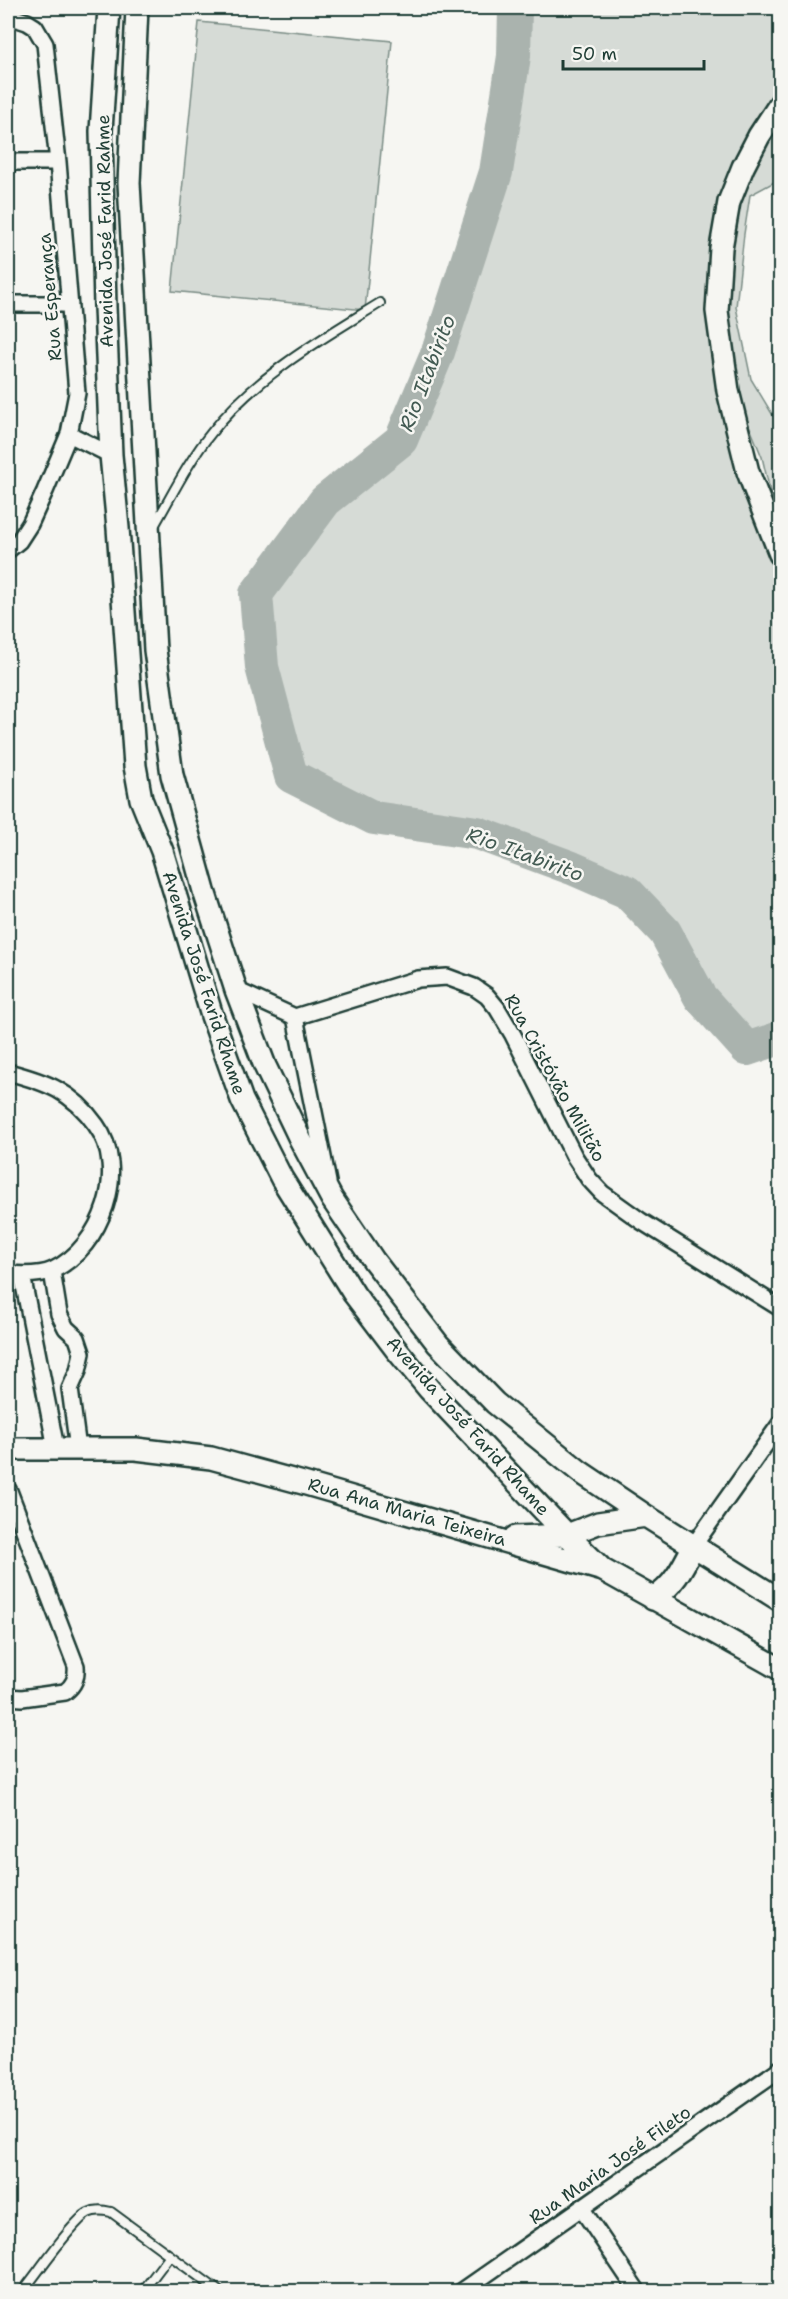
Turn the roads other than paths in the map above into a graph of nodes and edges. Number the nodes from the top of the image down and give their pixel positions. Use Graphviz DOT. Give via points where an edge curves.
graph roads {
  1 [pos="109,8"];
  2 [pos="136,8"];
  3 [pos="8,16"];
  4 [pos="780,104"];
  5 [pos="8,162"];
  6 [pos="58,162"];
  7 [pos="380,303"];
  8 [pos="8,304"];
  9 [pos="70,304"];
  10 [pos="69,434"];
  11 [pos="111,455"];
  12 [pos="149,535"];
  13 [pos="8,550"];
  14 [pos="780,554"];
  15 [pos="236,990"];
  16 [pos="295,1017"];
  17 [pos="8,1072"];
  18 [pos="332,1199"];
  19 [pos="52,1271"];
  20 [pos="15,1274"];
  21 [pos="780,1308"];
  22 [pos="780,1424"];
  23 [pos="56,1448"];
  24 [pos="8,1449"];
  25 [pos="78,1449"];
  26 [pos="9,1491"];
  27 [pos="646,1516"];
  28 [pos="567,1535"];
  29 [pos="494,1538"];
  30 [pos="694,1545"];
  31 [pos="603,1570"];
  32 [pos="653,1599"];
  33 [pos="780,1600"];
  34 [pos="780,1669"];
  35 [pos="8,1697"];
  36 [pos="780,2070"];
  37 [pos="582,2209"];
  38 [pos="170,2255"];
  39 [pos="22,2292"];
  40 [pos="142,2292"];
  41 [pos="220,2292"];
  42 [pos="461,2292"];
  43 [pos="638,2292"];
  1 -- 11 [label="street, Avenida José Farid Rahme" via="101,131"];
  2 -- 12 [label="street" via="129,183"];
  3 -- 6 [label="street, Rua Esperança" via="35,27 45,45"];
  4 -- 14 [label="street" via="759,136 729,202 717,311 728,391 748,472"];
  5 -- 6 [label="street"];
  6 -- 9 [label="street, Rua Esperança"];
  7 -- 12 [label="lane" via="287,362 247,394 188,466"];
  8 -- 9 [label="street"];
  9 -- 10 [label="street, Rua Esperança" via="77,393"];
  10 -- 11 [label="street"];
  10 -- 13 [label="street, Rua Esperança" via="30,525 20,541"];
  11 -- 28 [label="street, Avenida José Farid Rhame" via="135,766 141,799 162,851 242,1100 282,1179 354,1294 429,1389"];
  12 -- 15 [label="street" via="156,650 172,775"];
  15 -- 16 [label="street"];
  15 -- 18 [label="street" via="265,1066"];
  16 -- 18 [label="street"];
  16 -- 21 [label="street, Rua Cristóvão Militão" via="418,979 447,977 474,987 497,1008 574,1156 596,1186 615,1203"];
  17 -- 19 [label="street" via="46,1082 73,1100 97,1126 110,1155 111,1186 103,1214 90,1238"];
  18 -- 27 [label="street" via="438,1344 495,1403 579,1471"];
  19 -- 20 [label="street"];
  19 -- 25 [label="street" via="62,1321 82,1353 70,1389"];
  20 -- 23 [label="street"];
  22 -- 30 [label="street"];
  23 -- 24 [label="street, Rua Ana Maria Teixeira"];
  23 -- 25 [label="street, Rua Ana Maria Teixeira"];
  25 -- 29 [label="street, Rua Ana Maria Teixeira" via="136,1449 211,1458"];
  26 -- 35 [label="street" via="77,1674 66,1692"];
  27 -- 28 [label="street" via="598,1523"];
  27 -- 30 [label="street"];
  28 -- 29 [label="street"];
  28 -- 31 [label="street, Avenida José Farid Rhame"];
  29 -- 31 [label="street, Rua Ana Maria Teixeira"];
  30 -- 32 [label="street" via="674,1582"];
  30 -- 33 [label="street"];
  31 -- 32 [label="street, Rua Ana Maria Teixeira"];
  32 -- 34 [label="street, Rua Ana Maria Teixeira"];
  36 -- 37 [label="street, Rua Maria José Fileto"];
  37 -- 42 [label="street, Rua Maria José Fileto"];
  37 -- 43 [label="street"];
  38 -- 39 [label="lane" via="111,2212 99,2210 76,2224"];
  38 -- 40 [label="lane"];
  38 -- 41 [label="lane"];
}
